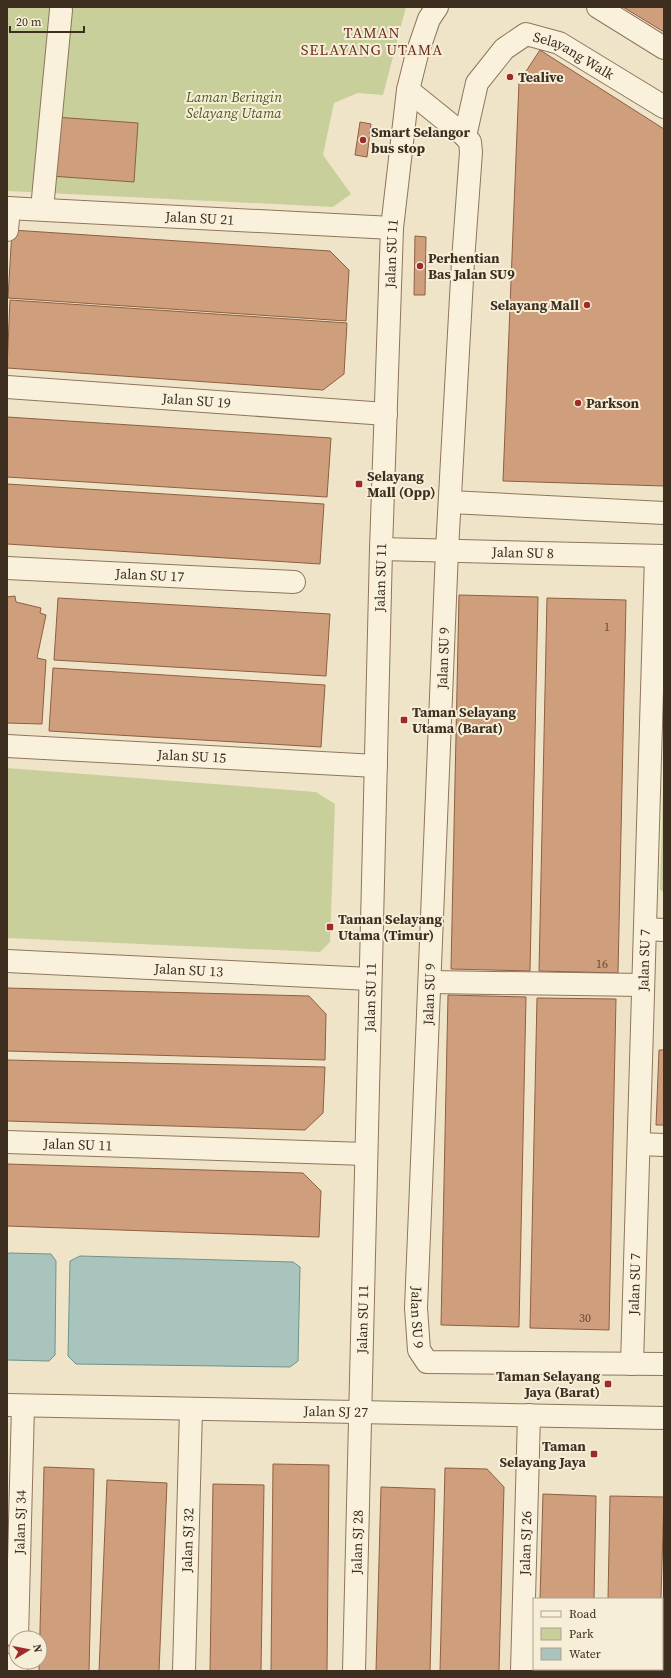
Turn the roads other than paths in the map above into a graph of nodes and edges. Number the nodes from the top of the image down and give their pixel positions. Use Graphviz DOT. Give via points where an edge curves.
graph roads {
  1 [pos="437,7"];
  2 [pos="598,7"];
  3 [pos="61,10"];
  4 [pos="664,48"];
  5 [pos="408,90"];
  6 [pos="664,107"];
  7 [pos="465,136"];
  8 [pos="8,208"];
  9 [pos="42,210"];
  10 [pos="392,228"];
  11 [pos="7,230"];
  12 [pos="7,387"];
  13 [pos="386,414"];
  14 [pos="460,503"];
  15 [pos="664,513"];
  16 [pos="381,549"];
  17 [pos="447,550"];
  18 [pos="660,556"];
  19 [pos="7,568"];
  20 [pos="294,582"];
  21 [pos="7,746"];
  22 [pos="376,766"];
  23 [pos="654,929"];
  24 [pos="7,961"];
  25 [pos="370,979"];
  26 [pos="430,982"];
  27 [pos="643,985"];
  28 [pos="7,1142"];
  29 [pos="639,1144"];
  30 [pos="664,1144"];
  31 [pos="365,1154"];
  32 [pos="632,1364"];
  33 [pos="664,1364"];
  34 [pos="15,1406"];
  35 [pos="191,1409"];
  36 [pos="359,1412"];
  37 [pos="530,1416"];
  38 [pos="664,1418"];
  39 [pos="17,1630"];
  40 [pos="184,1671"];
  41 [pos="354,1671"];
  42 [pos="522,1671"];
  1 -- 5 [label="street, Jalan SU 11" via="429,19"];
  2 -- 4 [label="street"];
  3 -- 9 [label="street"];
  5 -- 7 [label="street"];
  5 -- 10 [label="street, Jalan SU 11"];
  6 -- 7 [label="street, Selayang Walk" via="559,43 526,34 504,48 477,83"];
  7 -- 14 [label="street, Jalan SU 9" via="470,142 471,152 462,261"];
  8 -- 9 [label="street, Jalan SU 21"];
  8 -- 11 [label="street"];
  9 -- 10 [label="street, Jalan SU 21"];
  10 -- 13 [label="street, Jalan SU 11"];
  12 -- 13 [label="street, Jalan SU 19"];
  13 -- 16 [label="street, Jalan SU 11"];
  14 -- 15 [label="street"];
  14 -- 17 [label="street, Jalan SU 9"];
  16 -- 17 [label="street, Jalan SU 8"];
  16 -- 22 [label="street, Jalan SU 11"];
  17 -- 18 [label="street, Jalan SU 8"];
  17 -- 26 [label="street, Jalan SU 9"];
  18 -- 23 [label="street, Jalan SU 7"];
  19 -- 20 [label="street, Jalan SU 17"];
  21 -- 22 [label="street, Jalan SU 15"];
  22 -- 25 [label="street, Jalan SU 11"];
  23 -- 27 [label="street, Jalan SU 7"];
  24 -- 25 [label="street, Jalan SU 13"];
  25 -- 31 [label="street, Jalan SU 11"];
  26 -- 27 [label="street"];
  26 -- 32 [label="street, Jalan SU 9" via="416,1308 419,1350 427,1362"];
  27 -- 29 [label="street, Jalan SU 7"];
  28 -- 31 [label="street, Jalan SU 11"];
  29 -- 30 [label="street"];
  29 -- 32 [label="street, Jalan SU 7"];
  31 -- 36 [label="street, Jalan SU 11"];
  32 -- 33 [label="street"];
  34 -- 35 [label="street, Jalan SJ 27"];
  34 -- 39 [label="street, Jalan SJ 34"];
  35 -- 36 [label="street, Jalan SJ 27"];
  35 -- 40 [label="street, Jalan SJ 32"];
  36 -- 37 [label="street, Jalan SJ 27"];
  36 -- 41 [label="street, Jalan SJ 28"];
  37 -- 38 [label="street, Jalan SJ 27"];
  37 -- 42 [label="street, Jalan SJ 26"];
}
